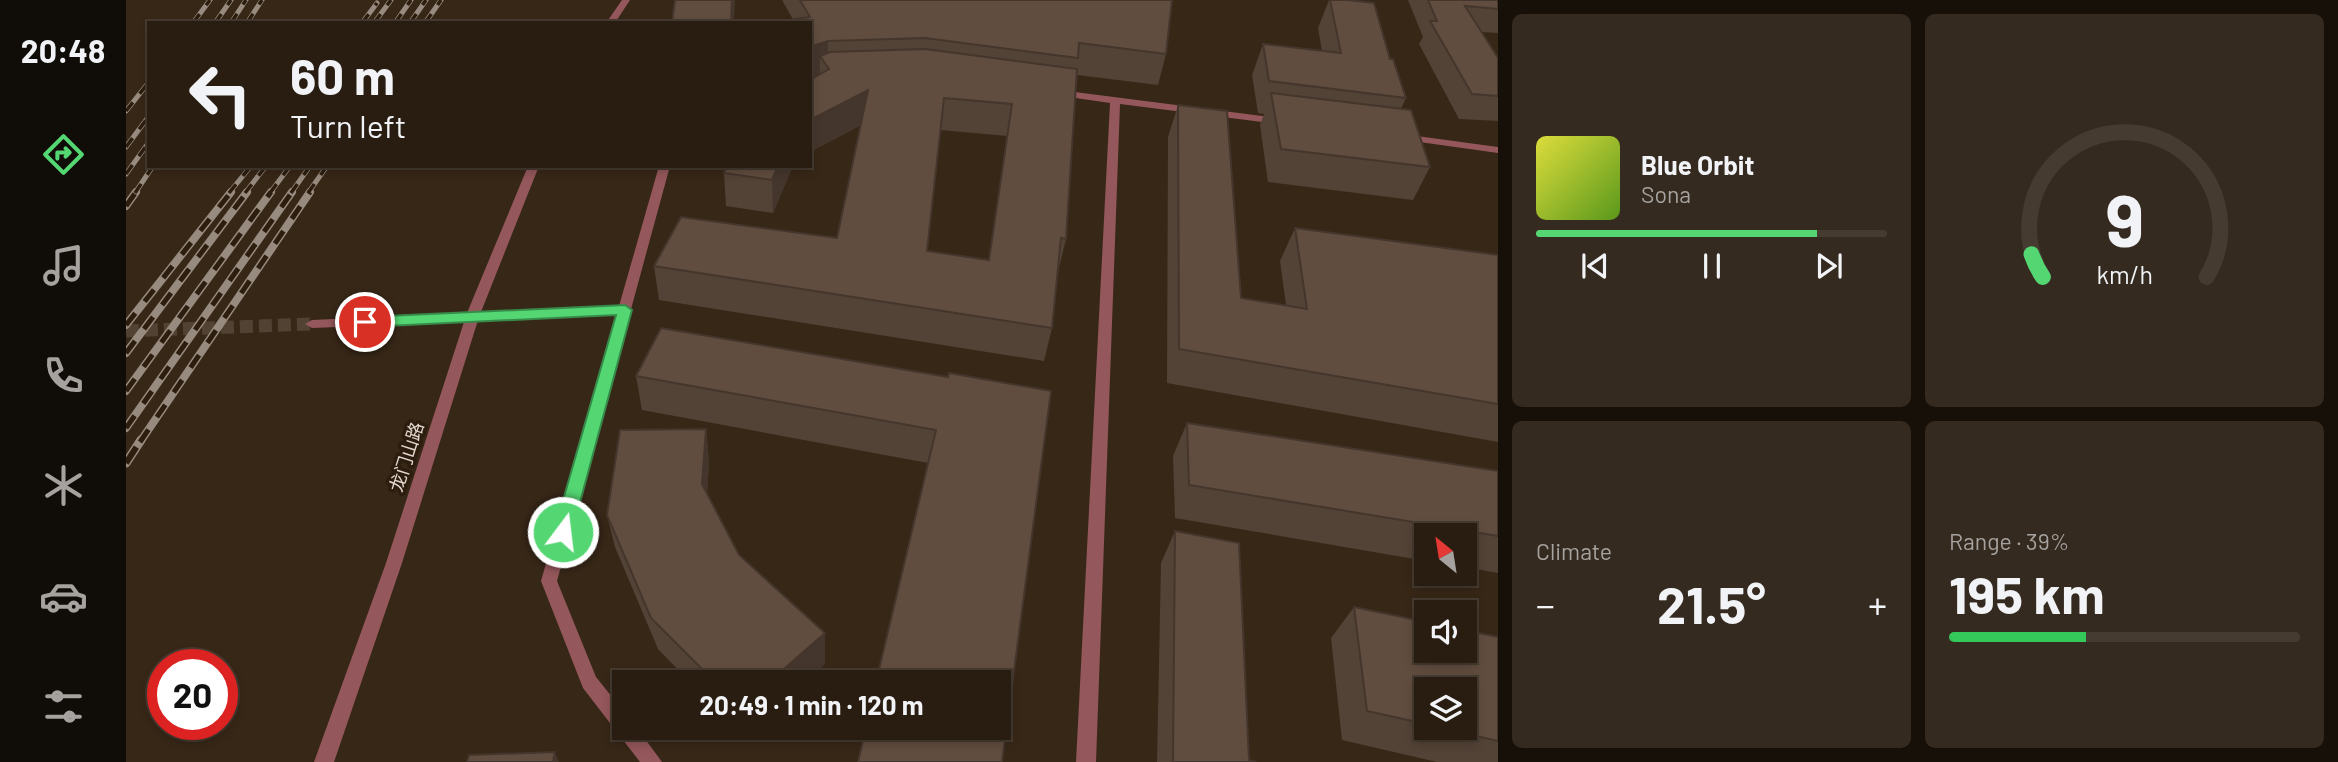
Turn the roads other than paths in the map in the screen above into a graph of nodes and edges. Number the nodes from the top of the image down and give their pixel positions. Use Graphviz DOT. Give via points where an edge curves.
graph roads {
  1 [pos="626,0"];
  2 [pos="611,21"];
  3 [pos="1046,91"];
  4 [pos="1115,100"];
  5 [pos="1293,123"];
  6 [pos="1388,136"];
  7 [pos="1498,150"];
  8 [pos="533,168"];
  9 [pos="664,168"];
  10 [pos="625,310"];
  11 [pos="472,317"];
  12 [pos="312,324"];
  13 [pos="612,711"];
  14 [pos="635,740"];
  15 [pos="324,762"];
  16 [pos="652,762"];
  17 [pos="1086,762"];
  1 -- 2 [label="street"];
  3 -- 4 [label="street"];
  4 -- 5 [label="street"];
  4 -- 17 [label="street"];
  6 -- 7 [label="street"];
  8 -- 11 [label="street, 龙门山路"];
  9 -- 10 [label="street"];
  10 -- 11 [label="street"];
  10 -- 13 [label="street" via="549,581 589,682"];
  11 -- 12 [label="street"];
  11 -- 15 [label="street, 龙门山路" via="394,564"];
  14 -- 16 [label="street"];
}
